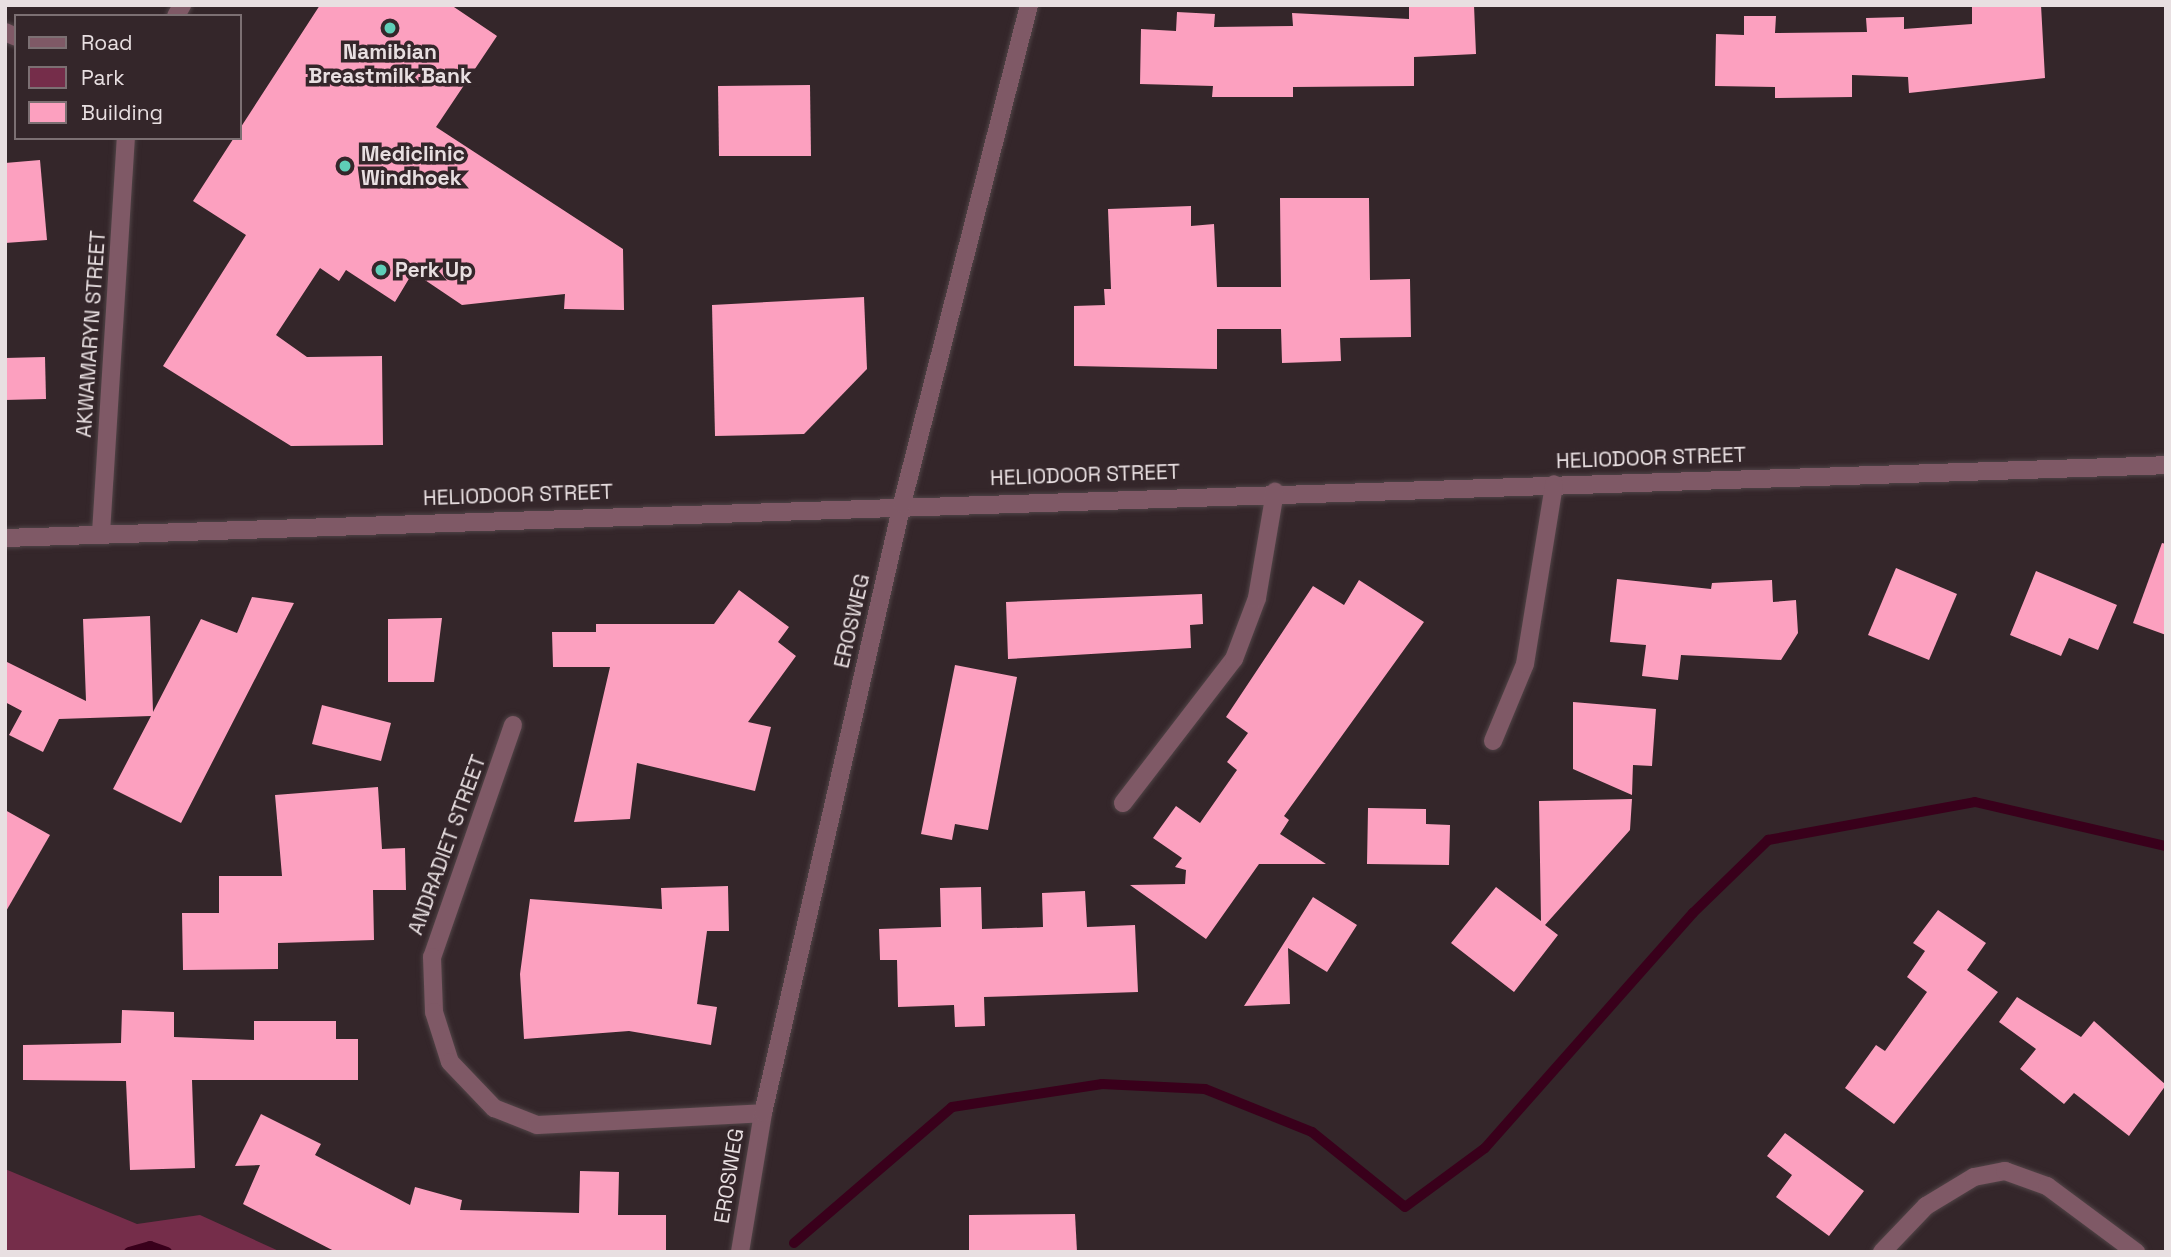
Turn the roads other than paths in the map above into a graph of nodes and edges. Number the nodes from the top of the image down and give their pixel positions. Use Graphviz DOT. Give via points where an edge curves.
graph roads {
  1 [pos="1029,5"];
  2 [pos="126,140"];
  3 [pos="2166,465"];
  4 [pos="1554,484"];
  5 [pos="1275,492"];
  6 [pos="902,504"];
  7 [pos="101,533"];
  8 [pos="5,538"];
  9 [pos="513,725"];
  10 [pos="1493,741"];
  11 [pos="1123,803"];
  12 [pos="763,1113"];
  13 [pos="740,1252"];
  14 [pos="1882,1252"];
  15 [pos="2136,1252"];
  1 -- 6 [label="street, EROSWEG"];
  2 -- 7 [label="street, AKWAMARYN STREET"];
  3 -- 4 [label="street, HELIODOOR STREET"];
  4 -- 5 [label="street, HELIODOOR STREET"];
  4 -- 10 [label="street" via="1525,664"];
  5 -- 6 [label="street, HELIODOOR STREET"];
  5 -- 11 [label="street" via="1257,598 1234,659"];
  6 -- 7 [label="street, HELIODOOR STREET"];
  6 -- 12 [label="street, EROSWEG"];
  7 -- 8 [label="street, HELIODOOR STREET"];
  9 -- 12 [label="street, ANDRADIET STREET" via="432,957 434,1012 450,1062 494,1108 537,1125"];
  12 -- 13 [label="street, EROSWEG"];
  14 -- 15 [label="street" via="1926,1206 1974,1177 2005,1171 2047,1186"];
}
